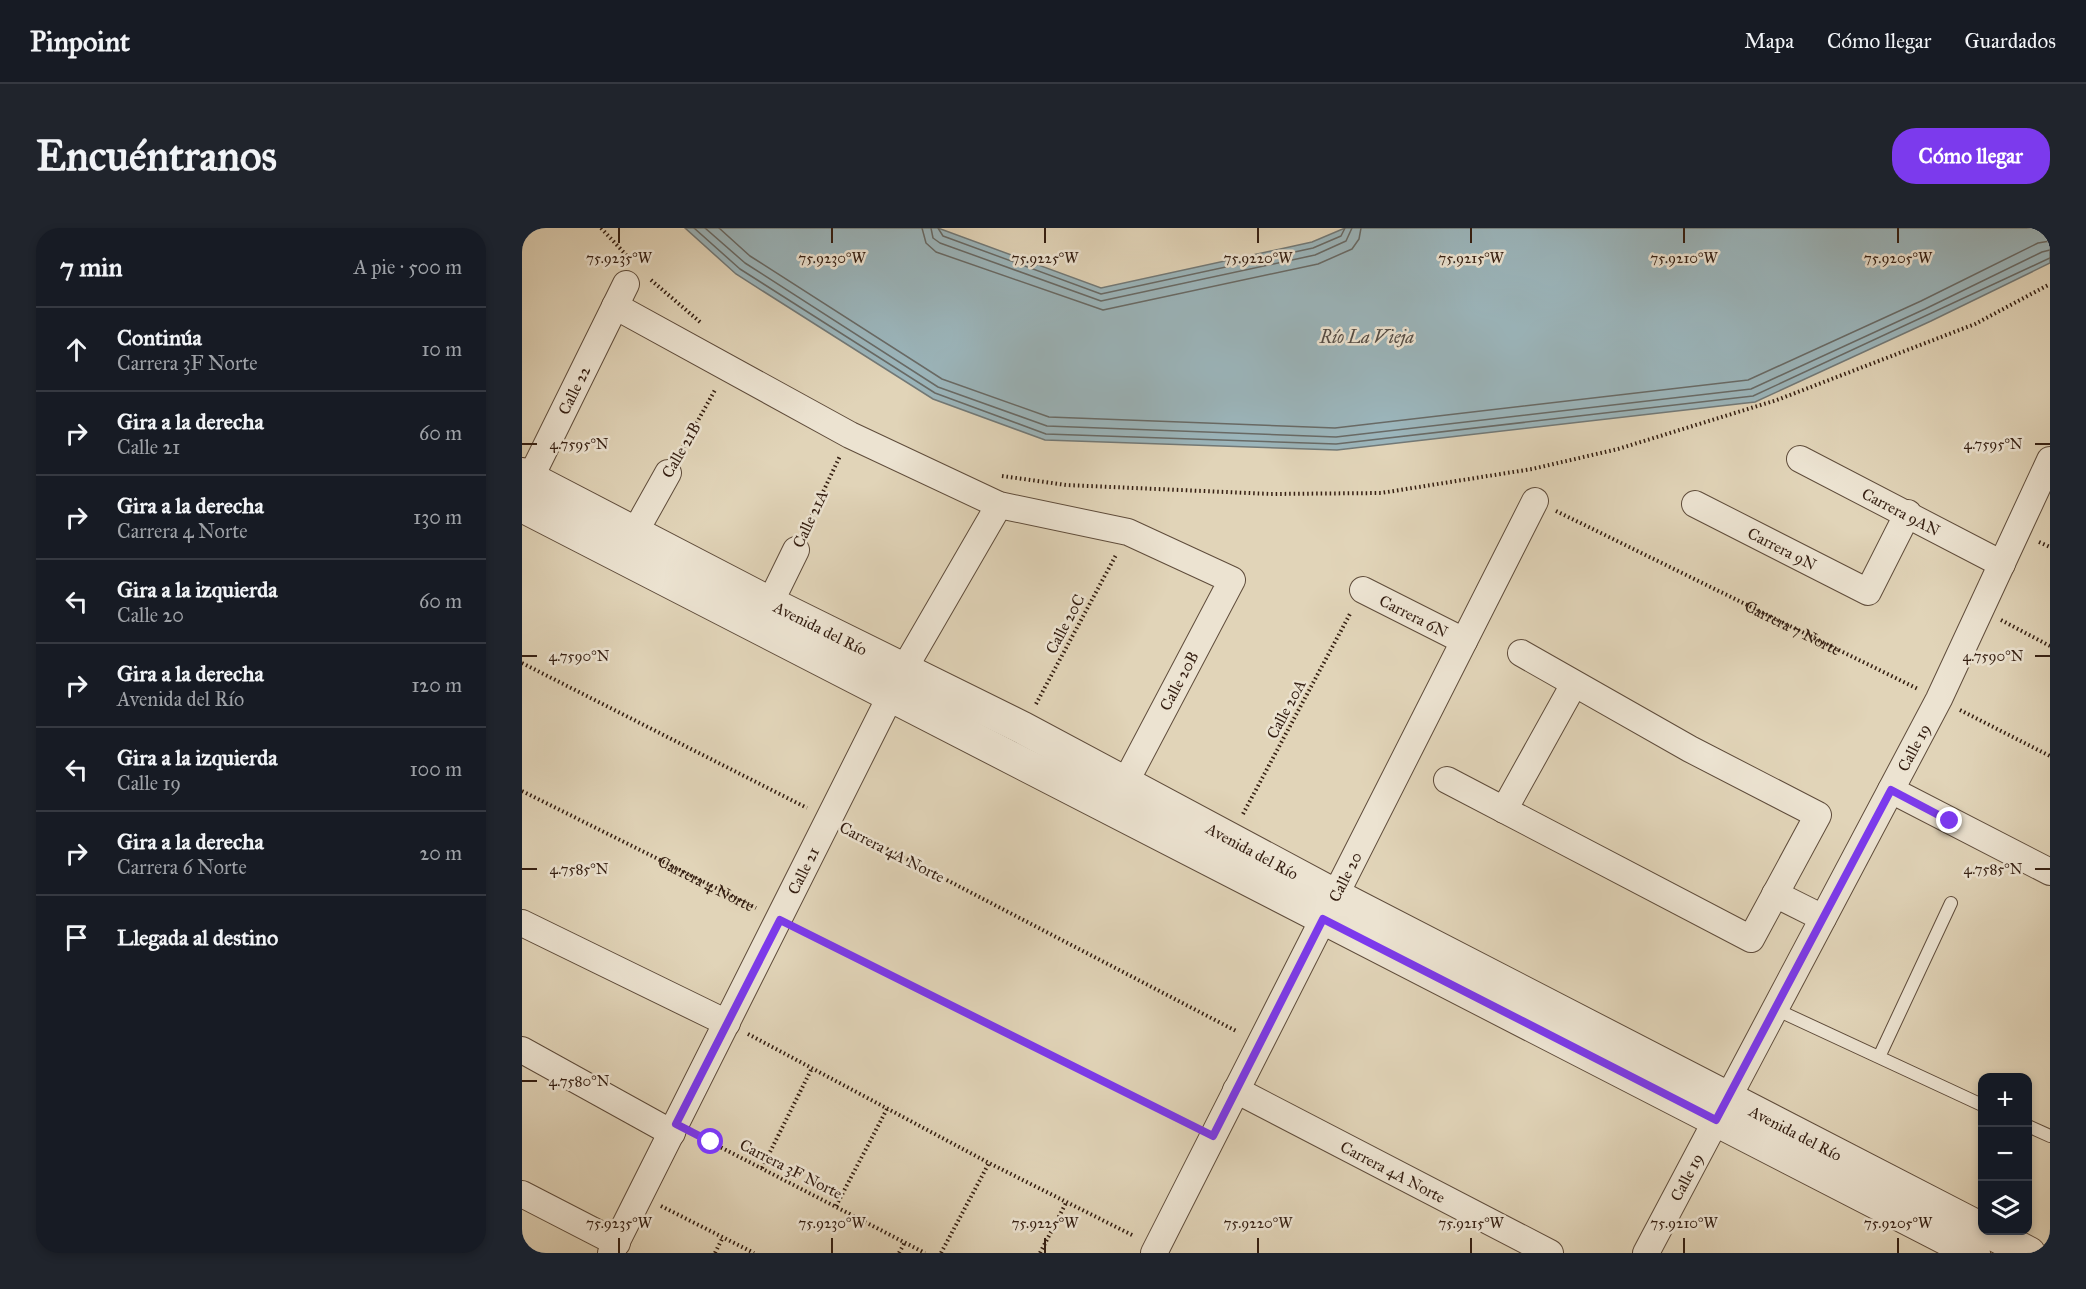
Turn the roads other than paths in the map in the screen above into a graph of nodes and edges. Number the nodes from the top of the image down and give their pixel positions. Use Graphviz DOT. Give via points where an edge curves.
graph roads {
  1 [pos="1800,459"];
  2 [pos="2050,460"];
  3 [pos="668,473"];
  4 [pos="524,488"];
  5 [pos="1535,501"];
  6 [pos="1695,504"];
  7 [pos="999,505"];
  8 [pos="1908,513"];
  9 [pos="635,532"];
  10 [pos="795,550"];
  11 [pos="2002,564"];
  12 [pos="1363,590"];
  13 [pos="770,603"];
  14 [pos="1464,641"];
  15 [pos="1521,653"];
  16 [pos="897,683"];
  17 [pos="1574,684"];
  18 [pos="1446,780"];
  19 [pos="1125,783"];
  20 [pos="1891,790"];
  21 [pos="1504,810"];
  22 [pos="2050,872"];
  23 [pos="1775,894"];
  24 [pos="1951,903"];
  25 [pos="1329,907"];
  26 [pos="1823,918"];
  27 [pos="522,923"];
  28 [pos="1775,1009"];
  29 [pos="727,1023"];
  30 [pos="522,1050"];
  31 [pos="1879,1057"];
  32 [pos="1236,1090"];
  33 [pos="1978,1103"];
  34 [pos="1723,1108"];
  35 [pos="2030,1127"];
  36 [pos="674,1128"];
  37 [pos="2050,1136"];
  38 [pos="522,1194"];
  39 [pos="1978,1227"];
  40 [pos="1994,1235"];
  41 [pos="614,1248"];
  42 [pos="1155,1250"];
  43 [pos="1550,1253"];
  44 [pos="1646,1253"];
  45 [pos="1974,1253"];
  46 [pos="2029,1253"];
  1 -- 8 [label="street, Carrera 9AN"];
  2 -- 11 [label="street, Calle 19"];
  3 -- 9 [label="street, Calle 21B"];
  4 -- 7 [label="street, Calle 22" via="630,282 727,369 850,435"];
  4 -- 9 [label="street, Avenida del Río"];
  4 -- 16 [label="street, Avenida del Río"];
  5 -- 14 [label="street, Calle 20"];
  6 -- 8 [label="street, Carrera 9N" via="1868,592"];
  7 -- 16 [label="street, Calle 21"];
  7 -- 19 [label="street, Calle 20B" via="1128,532 1232,580"];
  8 -- 11 [label="street, Carrera 9AN"];
  9 -- 13 [label="street, Avenida del Río"];
  10 -- 13 [label="street, Calle 21A"];
  11 -- 20 [label="street, Calle 19"];
  12 -- 14 [label="street, Carrera 6N"];
  13 -- 16 [label="street, Avenida del Río"];
  14 -- 25 [label="street, Calle 20"];
  15 -- 17 [label="street"];
  16 -- 19 [label="street, Avenida del Río" via="1023,728"];
  16 -- 25 [label="street, Avenida del Río"];
  16 -- 29 [label="street, Calle 21"];
  17 -- 21 [label="street"];
  17 -- 23 [label="street" via="1818,815"];
  18 -- 21 [label="street"];
  19 -- 25 [label="street, Avenida del Río" via="1230,839"];
  20 -- 22 [label="street"];
  20 -- 26 [label="street, Calle 19"];
  21 -- 23 [label="street" via="1751,939"];
  23 -- 26 [label="street"];
  24 -- 31 [label="lane"];
  25 -- 32 [label="street, Calle 20"];
  25 -- 34 [label="street, Avenida del Río"];
  26 -- 28 [label="street, Calle 19"];
  27 -- 29 [label="street"];
  28 -- 31 [label="lane"];
  28 -- 34 [label="street, Calle 19"];
  29 -- 36 [label="street, Calle 21"];
  30 -- 36 [label="street"];
  31 -- 33 [label="lane"];
  32 -- 42 [label="street, Calle 20"];
  32 -- 43 [label="street, Carrera 4A Norte"];
  34 -- 39 [label="street, Avenida del Río"];
  34 -- 44 [label="street, Calle 19"];
  34 -- 45 [label="street, Avenida del Río"];
  35 -- 37 [label="lane"];
  36 -- 41 [label="street, Calle 21"];
  38 -- 41 [label="street"];
  40 -- 46 [label="street, Avenida del Río"];
}
